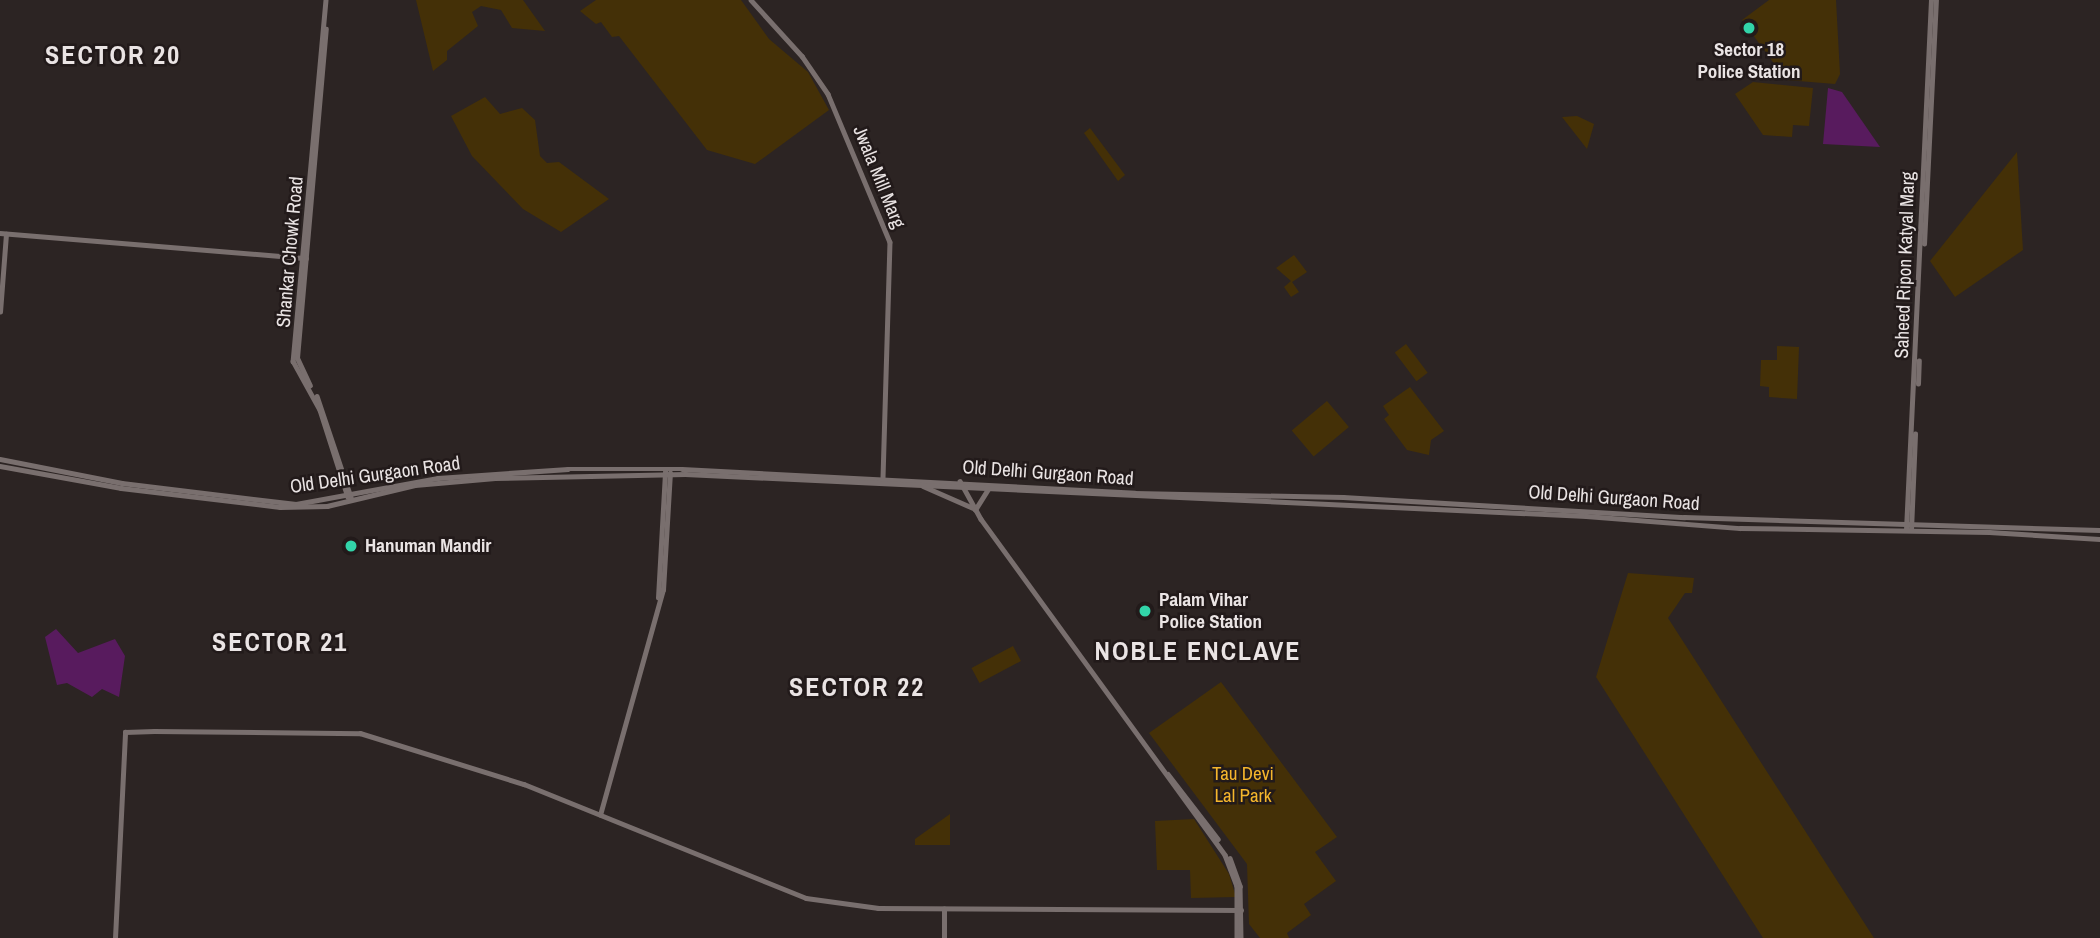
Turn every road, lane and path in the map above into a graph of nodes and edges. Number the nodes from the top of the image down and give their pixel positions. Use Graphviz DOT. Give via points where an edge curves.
graph roads {
  1 [pos="327,0"];
  2 [pos="751,0"];
  3 [pos="1934,0"];
  4 [pos="3,233"];
  5 [pos="305,258"];
  6 [pos="0,312"];
  7 [pos="0,459"];
  8 [pos="0,466"];
  9 [pos="667,472"];
  10 [pos="883,478"];
  11 [pos="961,484"];
  12 [pos="922,485"];
  13 [pos="989,488"];
  14 [pos="1215,497"];
  15 [pos="350,498"];
  16 [pos="974,509"];
  17 [pos="1908,523"];
  18 [pos="1908,530"];
  19 [pos="2100,530"];
  20 [pos="2100,539"];
  21 [pos="600,814"];
  22 [pos="944,909"];
  23 [pos="1239,910"];
  24 [pos="114,938"];
  25 [pos="944,938"];
  26 [pos="1239,938"];
  1 -- 5 [label="main road, Shankar Chowk Road"];
  2 -- 10 [label="main road, Jwala Mill Marg" via="802,56 828,94 890,242"];
  3 -- 17 [label="main road, Saheed Ripon Katyal Marg"];
  4 -- 5 [label="main road"];
  4 -- 6 [label="main road"];
  5 -- 15 [label="main road, Shankar Chowk Road" via="294,367 320,410"];
  7 -- 15 [label="main road, Old Delhi Gurgaon Road" via="122,483 272,502"];
  8 -- 15 [label="main road, Old Delhi Gurgaon Road" via="121,488 280,507"];
  9 -- 10 [label="main road, Old Delhi Gurgaon Road"];
  9 -- 12 [label="main road, Old Delhi Gurgaon Road"];
  9 -- 15 [label="main road, Old Delhi Gurgaon Road" via="426,482"];
  9 -- 21 [label="main road" via="658,599"];
  10 -- 11 [label="main road, Old Delhi Gurgaon Road"];
  11 -- 12 [label="main road, Old Delhi Gurgaon Road"];
  11 -- 13 [label="main road, Old Delhi Gurgaon Road"];
  11 -- 14 [label="main road, Old Delhi Gurgaon Road"];
  11 -- 16 [label="main road"];
  12 -- 16 [label="main road"];
  13 -- 14 [label="main road, Old Delhi Gurgaon Road"];
  13 -- 16 [label="main road"];
  14 -- 17 [label="main road, Old Delhi Gurgaon Road"];
  14 -- 18 [label="main road, Old Delhi Gurgaon Road" via="1740,528"];
  16 -- 23 [label="main road" via="1233,862"];
  17 -- 18 [label="main road, Saheed Ripon Katyal Marg"];
  17 -- 19 [label="main road, Old Delhi Gurgaon Road"];
  18 -- 20 [label="main road, Old Delhi Gurgaon Road"];
  21 -- 22 [label="main road" via="799,897 878,908"];
  21 -- 24 [label="main road" via="501,776 353,732 125,732"];
  22 -- 23 [label="main road"];
  22 -- 25 [label="main road"];
  23 -- 26 [label="main road"];
}
